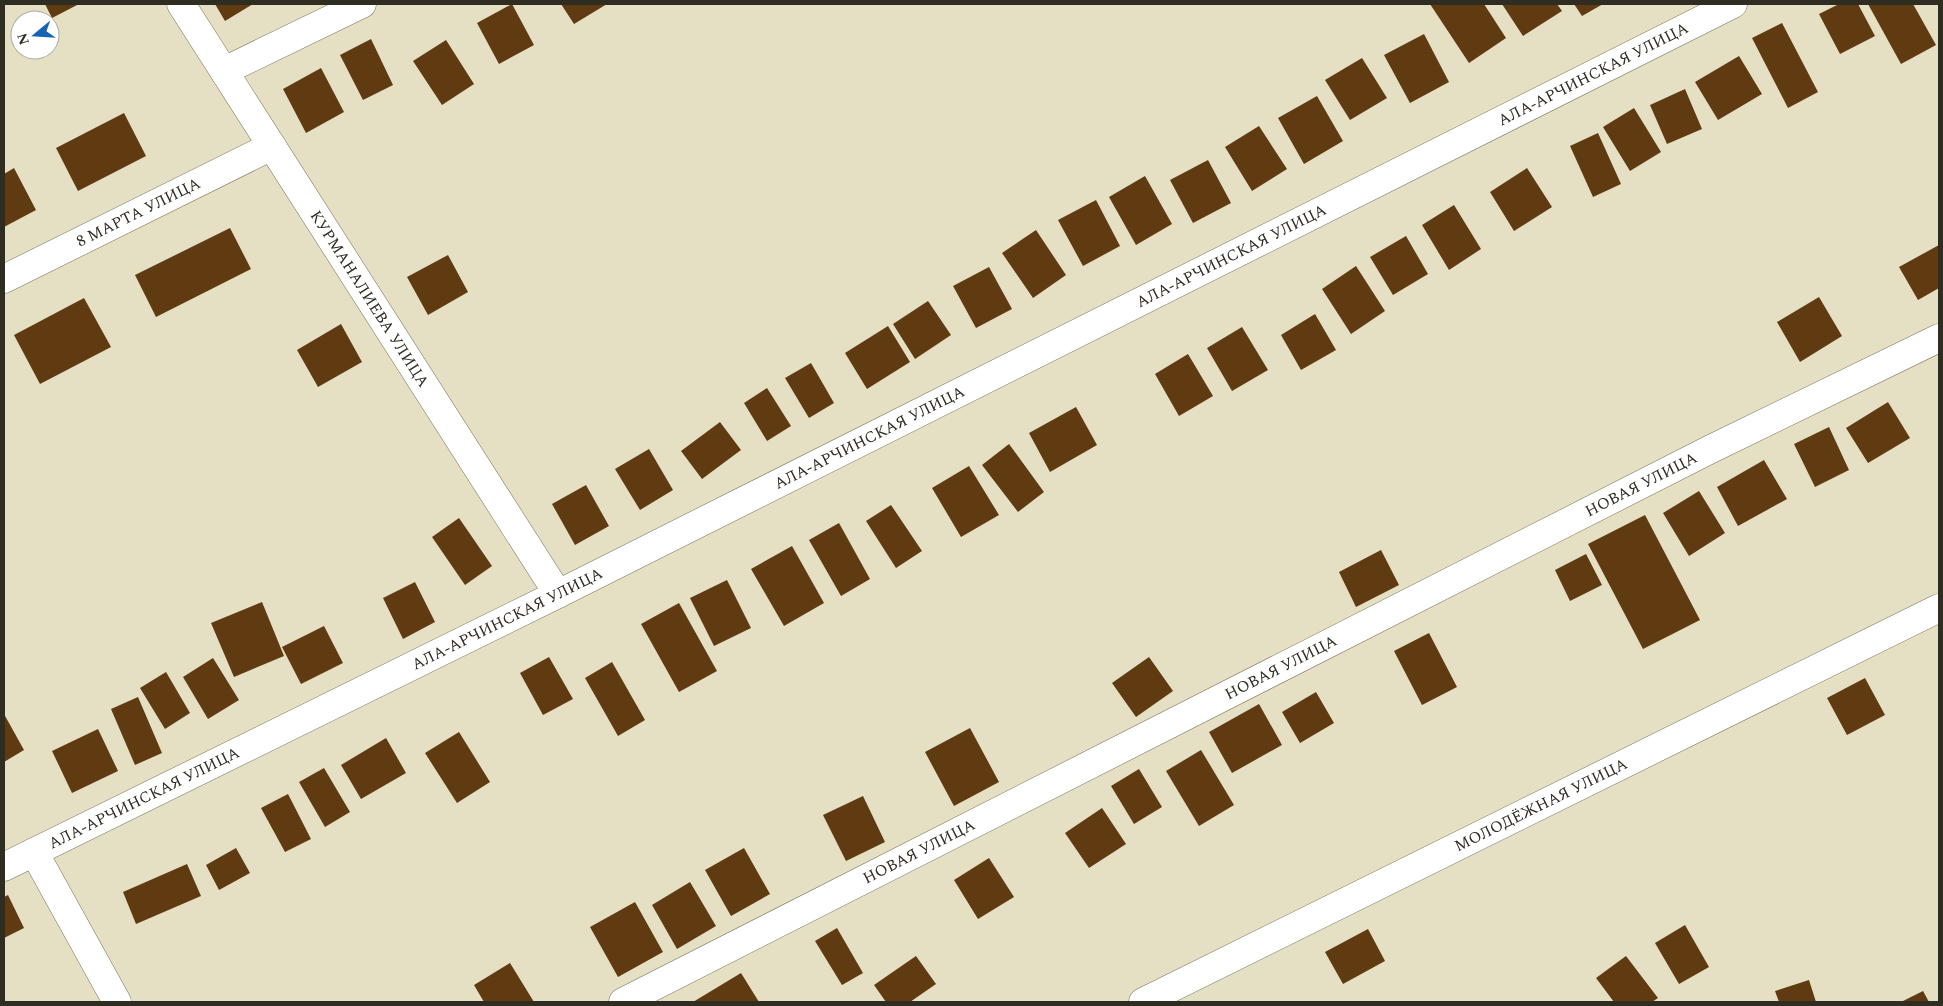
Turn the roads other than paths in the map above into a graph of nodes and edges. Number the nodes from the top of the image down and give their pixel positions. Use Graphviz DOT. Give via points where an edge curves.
graph roads {
  1 [pos="181,4"];
  2 [pos="362,4"];
  3 [pos="1733,4"];
  4 [pos="224,71"];
  5 [pos="272,146"];
  6 [pos="4,278"];
  7 [pos="1939,338"];
  8 [pos="558,594"];
  9 [pos="1939,608"];
  10 [pos="34,852"];
  11 [pos="4,868"];
  12 [pos="117,1002"];
  13 [pos="624,1002"];
  14 [pos="1143,1002"];
  1 -- 4 [label="street, КУРМАНАЛИЕВА УЛИЦА"];
  2 -- 4 [label="street"];
  3 -- 8 [label="street, АЛА-АРЧИНСКАЯ УЛИЦА"];
  4 -- 5 [label="street, КУРМАНАЛИЕВА УЛИЦА"];
  5 -- 6 [label="street, 8 МАРТА УЛИЦА"];
  5 -- 8 [label="street, КУРМАНАЛИЕВА УЛИЦА"];
  7 -- 13 [label="street, НОВАЯ УЛИЦА" via="1711,448"];
  8 -- 10 [label="street, АЛА-АРЧИНСКАЯ УЛИЦА"];
  9 -- 14 [label="street, МОЛОДЁЖНАЯ УЛИЦА"];
  10 -- 11 [label="street, АЛА-АРЧИНСКАЯ УЛИЦА"];
  10 -- 12 [label="street"];
}
